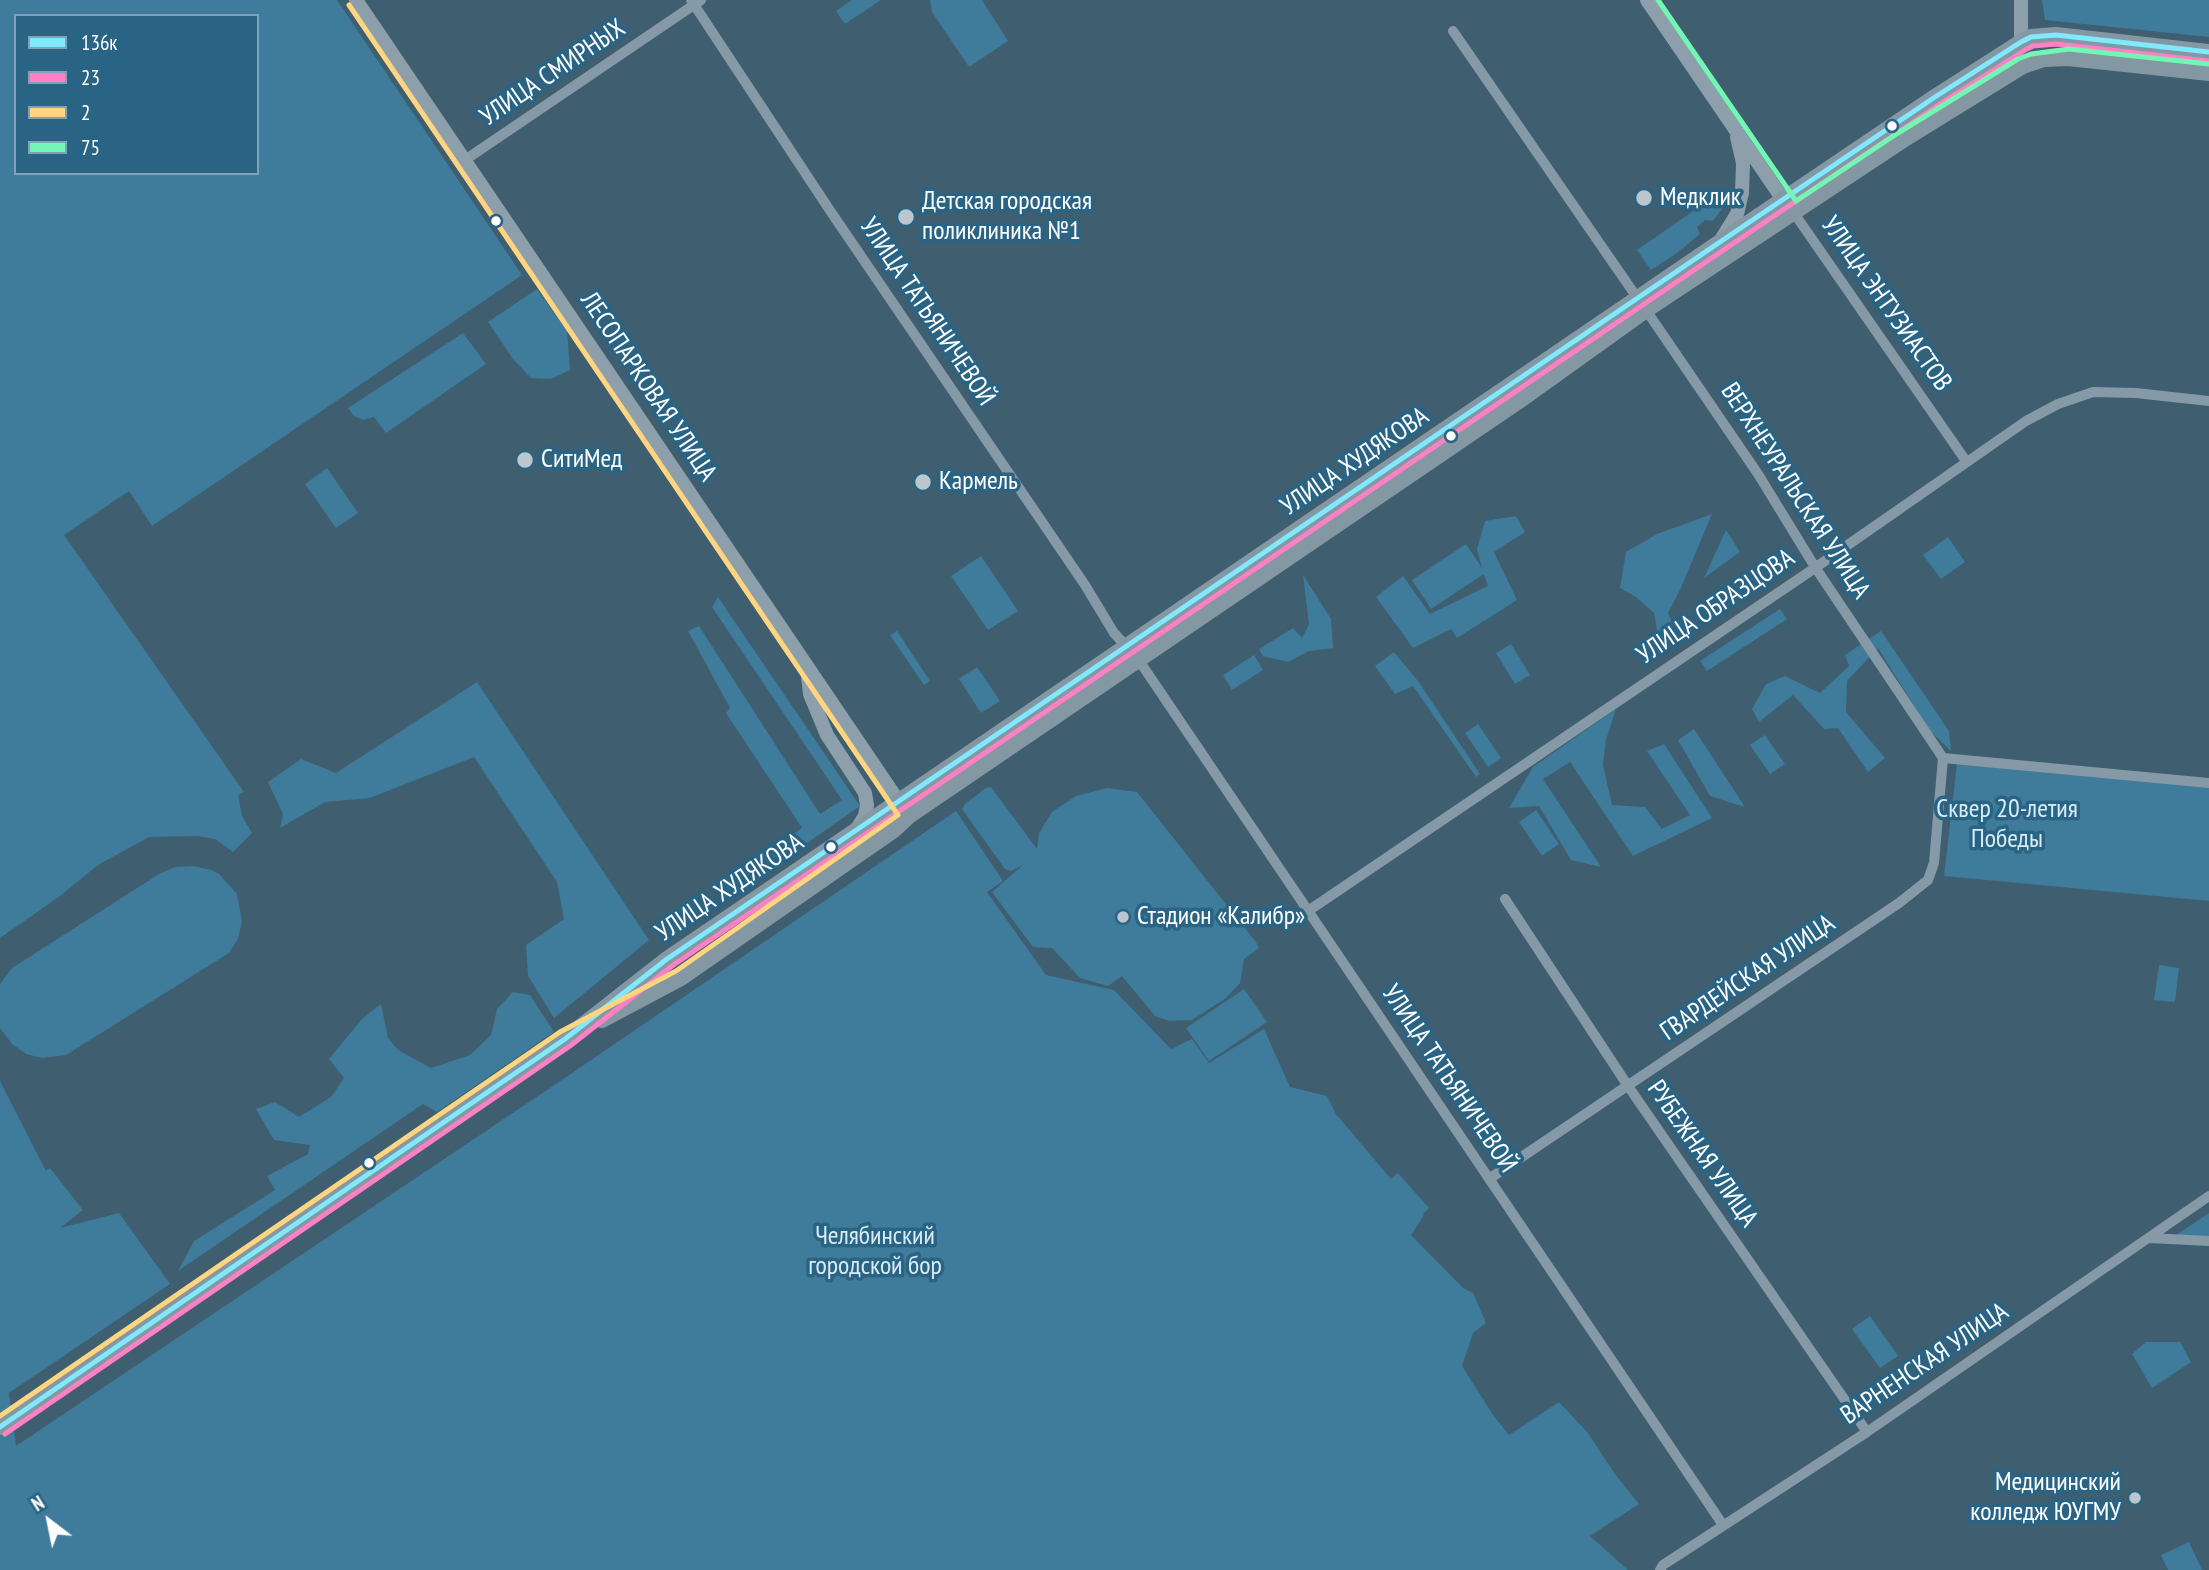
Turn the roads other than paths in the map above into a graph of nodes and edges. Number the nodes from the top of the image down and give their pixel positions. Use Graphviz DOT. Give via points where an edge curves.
graph roads {
  1 [pos="356,0"];
  2 [pos="1647,0"];
  3 [pos="2021,0"];
  4 [pos="695,2"];
  5 [pos="1453,31"];
  6 [pos="2021,42"];
  7 [pos="2209,52"];
  8 [pos="2023,66"];
  9 [pos="2209,73"];
  10 [pos="1735,128"];
  11 [pos="465,160"];
  12 [pos="1789,207"];
  13 [pos="1717,244"];
  14 [pos="1642,304"];
  15 [pos="2209,401"];
  16 [pos="1966,461"];
  17 [pos="1815,567"];
  18 [pos="1133,653"];
  19 [pos="806,664"];
  20 [pos="1943,758"];
  21 [pos="2209,783"];
  22 [pos="904,809"];
  23 [pos="852,835"];
  24 [pos="1505,899"];
  25 [pos="1308,911"];
  26 [pos="565,1039"];
  27 [pos="1628,1086"];
  28 [pos="1489,1179"];
  29 [pos="2209,1196"];
  30 [pos="2149,1238"];
  31 [pos="2209,1241"];
  32 [pos="0,1427"];
  33 [pos="1867,1432"];
  34 [pos="1723,1525"];
  35 [pos="1662,1567"];
  1 -- 11 [label="main road, ЛЕСОПАРКОВАЯ УЛИЦА"];
  2 -- 10 [label="main road, УЛИЦА ЭНТУЗИАСТОВ"];
  3 -- 6 [label="main road"];
  4 -- 11 [label="street, УЛИЦА СМИРНЫХ"];
  4 -- 18 [label="street, УЛИЦА ТАТЬЯНИЧЕВОЙ" via="1114,633"];
  5 -- 14 [label="street, ВЕРХНЕУРАЛЬСКАЯ УЛИЦА"];
  6 -- 7 [label="main road, УЛИЦА ХУДЯКОВА" via="2056,35"];
  6 -- 8 [label="main road"];
  6 -- 12 [label="main road, УЛИЦА ХУДЯКОВА" via="1935,97"];
  8 -- 9 [label="main road, УЛИЦА ХУДЯКОВА" via="2068,58"];
  8 -- 12 [label="main road, УЛИЦА ХУДЯКОВА"];
  10 -- 12 [label="main road, УЛИЦА ЭНТУЗИАСТОВ"];
  10 -- 13 [label="main road" via="1743,163 1742,193 1737,214"];
  11 -- 19 [label="main road, ЛЕСОПАРКОВАЯ УЛИЦА"];
  12 -- 13 [label="main road, УЛИЦА ХУДЯКОВА"];
  12 -- 14 [label="main road, УЛИЦА ХУДЯКОВА"];
  12 -- 16 [label="street, УЛИЦА ЭНТУЗИАСТОВ"];
  13 -- 14 [label="main road, УЛИЦА ХУДЯКОВА"];
  14 -- 17 [label="street, ВЕРХНЕУРАЛЬСКАЯ УЛИЦА"];
  14 -- 18 [label="main road, УЛИЦА ХУДЯКОВА"];
  15 -- 16 [label="street, УЛИЦА ОБРАЗЦОВА" via="2094,392 2026,421"];
  16 -- 17 [label="street, УЛИЦА ОБРАЗЦОВА"];
  17 -- 20 [label="street, ВЕРХНЕУРАЛЬСКАЯ УЛИЦА"];
  17 -- 25 [label="street, УЛИЦА ОБРАЗЦОВА"];
  18 -- 22 [label="main road, УЛИЦА ХУДЯКОВА"];
  18 -- 25 [label="street, УЛИЦА ТАТЬЯНИЧЕВОЙ"];
  19 -- 22 [label="main road, ЛЕСОПАРКОВАЯ УЛИЦА"];
  19 -- 23 [label="main road" via="810,694 822,724 865,793 865,816"];
  20 -- 21 [label="street"];
  20 -- 27 [label="street, ГВАРДЕЙСКАЯ УЛИЦА" via="1934,863 1928,880"];
  22 -- 23 [label="main road, УЛИЦА ХУДЯКОВА"];
  22 -- 26 [label="main road, УЛИЦА ХУДЯКОВА" via="894,830 681,978"];
  23 -- 26 [label="main road, УЛИЦА ХУДЯКОВА" via="667,959"];
  24 -- 27 [label="street, РУБЕЖНАЯ УЛИЦА"];
  25 -- 28 [label="street, УЛИЦА ТАТЬЯНИЧЕВОЙ"];
  26 -- 32 [label="main road, УЛИЦА ХУДЯКОВА"];
  27 -- 28 [label="street, ГВАРДЕЙСКАЯ УЛИЦА"];
  27 -- 33 [label="street, РУБЕЖНАЯ УЛИЦА"];
  28 -- 34 [label="street, УЛИЦА ТАТЬЯНИЧЕВОЙ"];
  29 -- 30 [label="street, ВАРНЕНСКАЯ УЛИЦА"];
  30 -- 31 [label="street"];
  30 -- 33 [label="street, ВАРНЕНСКАЯ УЛИЦА"];
  33 -- 34 [label="street, ВАРНЕНСКАЯ УЛИЦА"];
  34 -- 35 [label="street, ВАРНЕНСКАЯ УЛИЦА"];
}
